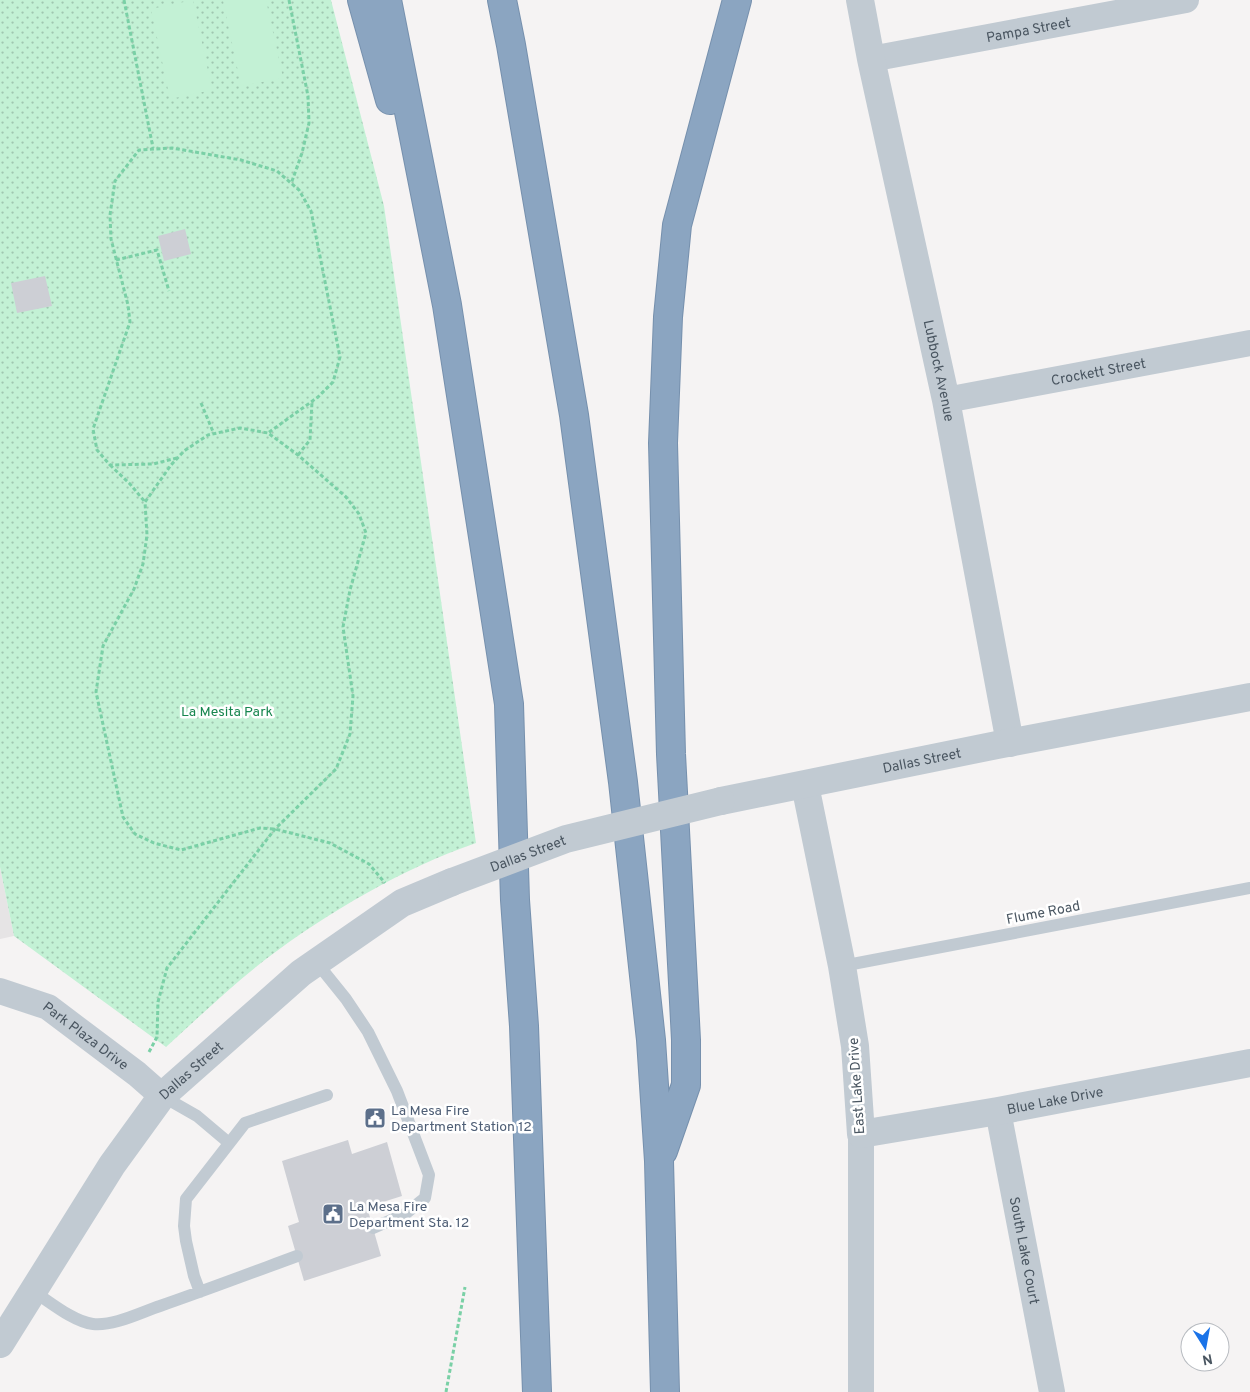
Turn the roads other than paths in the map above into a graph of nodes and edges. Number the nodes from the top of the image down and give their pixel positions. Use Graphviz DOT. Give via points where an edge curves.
graph roads {
  1 [pos="362,0"];
  2 [pos="387,0"];
  3 [pos="502,0"];
  4 [pos="737,0"];
  5 [pos="860,0"];
  6 [pos="1186,0"];
  7 [pos="871,59"];
  8 [pos="447,305"];
  9 [pos="1250,344"];
  10 [pos="946,400"];
  11 [pos="1250,697"];
  12 [pos="1010,743"];
  13 [pos="805,784"];
  14 [pos="1250,888"];
  15 [pos="317,963"];
  16 [pos="842,966"];
  17 [pos="0,991"];
  18 [pos="1250,1063"];
  19 [pos="328,1095"];
  20 [pos="162,1096"];
  21 [pos="998,1111"];
  22 [pos="860,1134"];
  23 [pos="229,1143"];
  24 [pos="659,1162"];
  25 [pos="373,1228"];
  26 [pos="297,1256"];
  27 [pos="33,1291"];
  28 [pos="200,1292"];
  29 [pos="0,1344"];
  30 [pos="537,1392"];
  31 [pos="664,1392"];
  32 [pos="861,1392"];
  33 [pos="1052,1392"];
  1 -- 8 [label="highway"];
  2 -- 8 [label="highway"];
  3 -- 24 [label="highway" via="576,435 623,782 651,1040"];
  4 -- 24 [label="highway" via="677,225 668,317 663,443 671,754 686,1085"];
  5 -- 7 [label="street, Lubbock Avenue"];
  6 -- 7 [label="street, Pampa Street"];
  7 -- 10 [label="street, Lubbock Avenue"];
  8 -- 30 [label="highway" via="509,704"];
  9 -- 10 [label="street, Crockett Street"];
  10 -- 12 [label="street, Lubbock Avenue"];
  11 -- 12 [label="street, Dallas Street"];
  12 -- 13 [label="street, Dallas Street"];
  13 -- 15 [label="street, Dallas Street, bridge" via="566,839 402,903"];
  13 -- 16 [label="street, East Lake Drive"];
  14 -- 16 [label="lane, Flume Road"];
  15 -- 20 [label="street, Dallas Street"];
  15 -- 25 [label="lane" via="368,1032 397,1091 429,1175 425,1198 405,1214"];
  16 -- 22 [label="street, East Lake Drive" via="855,1046"];
  17 -- 20 [label="street, Park Plaza Drive" via="48,1007"];
  18 -- 21 [label="street, Blue Lake Drive"];
  19 -- 23 [label="lane" via="245,1123"];
  20 -- 23 [label="lane" via="197,1116"];
  20 -- 27 [label="street, Dallas Street" via="112,1165"];
  21 -- 22 [label="street, Blue Lake Drive"];
  21 -- 33 [label="street, South Lake Court"];
  22 -- 32 [label="street, East Lake Drive"];
  23 -- 28 [label="lane" via="186,1199 186,1241"];
  24 -- 31 [label="highway"];
  26 -- 28 [label="lane"];
  27 -- 28 [label="lane" via="91,1324 123,1319"];
  27 -- 29 [label="street, Dallas Street"];
}
